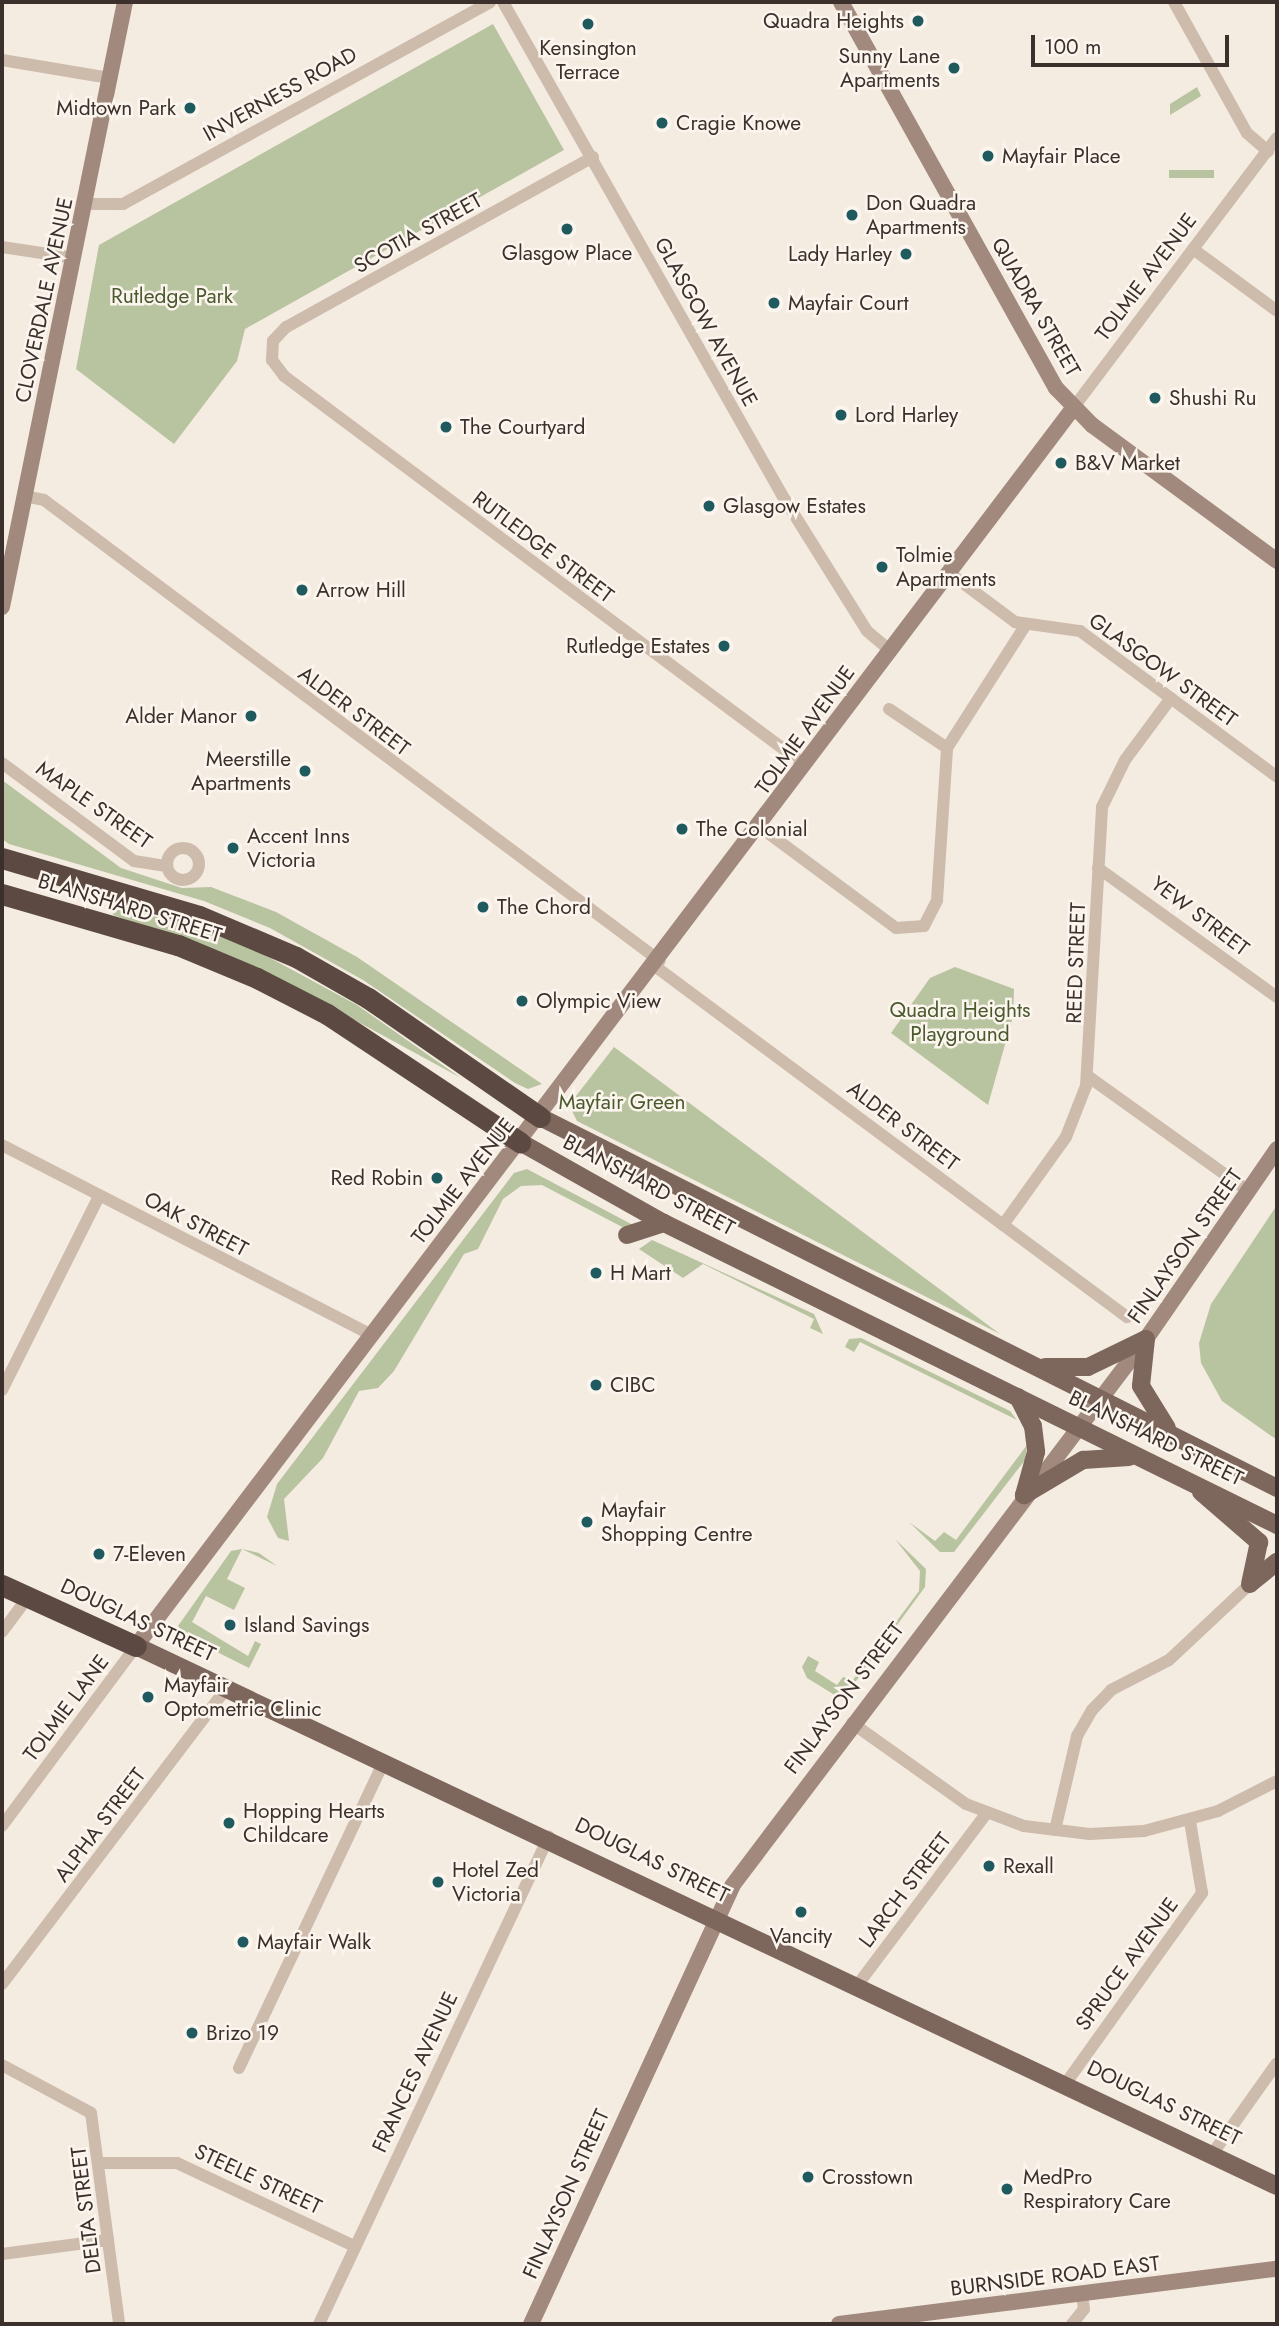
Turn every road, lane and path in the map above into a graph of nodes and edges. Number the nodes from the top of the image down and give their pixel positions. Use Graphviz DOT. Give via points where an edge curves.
graph roads {
  1 [pos="125,2"];
  2 [pos="490,2"];
  3 [pos="503,2"];
  4 [pos="841,2"];
  5 [pos="1174,2"];
  6 [pos="2,61"];
  7 [pos="109,78"];
  8 [pos="1277,138"];
  9 [pos="1268,151"];
  10 [pos="593,157"];
  11 [pos="86,204"];
  12 [pos="2,247"];
  13 [pos="1193,249"];
  14 [pos="74,258"];
  15 [pos="1277,311"];
  16 [pos="271,351"];
  17 [pos="1074,407"];
  18 [pos="24,496"];
  19 [pos="1277,561"];
  20 [pos="948,572"];
  21 [pos="5,576"];
  22 [pos="2,607"];
  23 [pos="1025,626"];
  24 [pos="890,650"];
  25 [pos="1171,698"];
  26 [pos="889,709"];
  27 [pos="947,748"];
  28 [pos="2,762"];
  29 [pos="805,765"];
  30 [pos="1277,777"];
  31 [pos="760,827"];
  32 [pos="4,858"];
  33 [pos="167,866"];
  34 [pos="1098,869"];
  35 [pos="5,897"];
  36 [pos="658,964"];
  37 [pos="1277,997"];
  38 [pos="1089,1077"];
  39 [pos="540,1117"];
  40 [pos="520,1142"];
  41 [pos="2,1145"];
  42 [pos="1277,1149"];
  43 [pos="1248,1191"];
  44 [pos="99,1196"];
  45 [pos="664,1223"];
  46 [pos="1003,1224"];
  47 [pos="627,1235"];
  48 [pos="1127,1317"];
  49 [pos="373,1336"];
  50 [pos="1146,1339"];
  51 [pos="1033,1366"];
  52 [pos="2,1390"];
  53 [pos="1017,1397"];
  54 [pos="1100,1400"];
  55 [pos="1079,1427"];
  56 [pos="1175,1437"];
  57 [pos="1145,1460"];
  58 [pos="1194,1485"];
  59 [pos="1277,1488"];
  60 [pos="1024,1495"];
  61 [pos="1277,1525"];
  62 [pos="1277,1562"];
  63 [pos="1250,1584"];
  64 [pos="2,1585"];
  65 [pos="28,1597"];
  66 [pos="2,1632"];
  67 [pos="136,1646"];
  68 [pos="227,1688"];
  69 [pos="852,1723"];
  70 [pos="384,1761"];
  71 [pos="1277,1781"];
  72 [pos="985,1815"];
  73 [pos="1190,1821"];
  74 [pos="2,1825"];
  75 [pos="1055,1830"];
  76 [pos="549,1836"];
  77 [pos="715,1918"];
  78 [pos="2,1984"];
  79 [pos="856,1987"];
  80 [pos="1277,2063"];
  81 [pos="2,2065"];
  82 [pos="239,2068"];
  83 [pos="1066,2083"];
  84 [pos="1213,2153"];
  85 [pos="100,2163"];
  86 [pos="1277,2186"];
  87 [pos="108,2240"];
  88 [pos="354,2246"];
  89 [pos="2,2254"];
  90 [pos="1277,2269"];
  91 [pos="1082,2294"];
  92 [pos="119,2324"];
  93 [pos="319,2324"];
  94 [pos="531,2324"];
  95 [pos="839,2324"];
  96 [pos="1072,2324"];
  1 -- 7 [label="main road, CLOVERDALE AVENUE"];
  2 -- 11 [label="street, INVERNESS ROAD" via="123,204"];
  3 -- 10 [label="street, GLASGOW AVENUE"];
  4 -- 17 [label="main road, QUADRA STREET" via="1056,388"];
  5 -- 9 [label="street" via="1247,133"];
  6 -- 7 [label="street"];
  7 -- 11 [label="main road, CLOVERDALE AVENUE"];
  8 -- 9 [label="street, TOLMIE AVENUE"];
  9 -- 13 [label="street, TOLMIE AVENUE"];
  10 -- 16 [label="street, SCOTIA STREET" via="286,327"];
  10 -- 24 [label="street, GLASGOW AVENUE" via="782,495 867,631"];
  11 -- 14 [label="main road, CLOVERDALE AVENUE"];
  12 -- 14 [label="street"];
  13 -- 15 [label="street"];
  13 -- 17 [label="street, TOLMIE AVENUE"];
  14 -- 18 [label="main road, CLOVERDALE AVENUE"];
  16 -- 29 [label="street, RUTLEDGE STREET" via="284,376"];
  17 -- 19 [label="main road, QUADRA STREET"];
  17 -- 20 [label="main road, TOLMIE AVENUE"];
  18 -- 21 [label="main road, CLOVERDALE AVENUE"];
  18 -- 36 [label="street, ALDER STREET" via="44,500"];
  20 -- 23 [label="street, GLASGOW STREET"];
  20 -- 24 [label="main road, TOLMIE AVENUE"];
  21 -- 22 [label="main road, CLOVERDALE AVENUE"];
  23 -- 25 [label="street, GLASGOW STREET" via="1080,631"];
  23 -- 27 [label="street"];
  24 -- 29 [label="main road, TOLMIE AVENUE"];
  25 -- 30 [label="street, GLASGOW STREET"];
  25 -- 34 [label="street, REED STREET" via="1111,785 1098,831"];
  26 -- 27 [label="street"];
  27 -- 31 [label="street" via="937,900 932,918 917,930 896,928"];
  28 -- 33 [label="street, MAPLE STREET" via="134,861"];
  29 -- 31 [label="main road, TOLMIE AVENUE"];
  31 -- 36 [label="main road, TOLMIE AVENUE"];
  32 -- 39 [label="highway, BLANSHARD STREET" via="199,916 296,957 368,998"];
  34 -- 37 [label="street, YEW STREET"];
  34 -- 38 [label="street, REED STREET"];
  35 -- 40 [label="highway, BLANSHARD STREET" via="178,945 257,978 327,1014"];
  36 -- 39 [label="main road, TOLMIE AVENUE"];
  36 -- 46 [label="street, ALDER STREET"];
  38 -- 43 [label="street"];
  38 -- 46 [label="street, REED STREET" via="1066,1137"];
  39 -- 40 [label="main road, TOLMIE AVENUE"];
  39 -- 51 [label="main road, BLANSHARD STREET"];
  40 -- 45 [label="main road, BLANSHARD STREET"];
  40 -- 49 [label="main road, TOLMIE AVENUE"];
  41 -- 44 [label="street, OAK STREET"];
  42 -- 43 [label="main road, FINLAYSON STREET"];
  43 -- 50 [label="main road, FINLAYSON STREET"];
  44 -- 49 [label="street, OAK STREET"];
  44 -- 52 [label="street"];
  45 -- 47 [label="main road"];
  45 -- 53 [label="main road, BLANSHARD STREET"];
  46 -- 48 [label="street, ALDER STREET"];
  49 -- 67 [label="main road, TOLMIE AVENUE"];
  50 -- 51 [label="main road" via="1088,1367"];
  50 -- 54 [label="main road, FINLAYSON STREET"];
  50 -- 56 [label="main road" via="1141,1386 1151,1411"];
  51 -- 54 [label="main road, BLANSHARD STREET"];
  53 -- 55 [label="main road, BLANSHARD STREET"];
  53 -- 60 [label="main road" via="1035,1432"];
  54 -- 55 [label="main road, FINLAYSON STREET"];
  54 -- 56 [label="main road, BLANSHARD STREET"];
  55 -- 57 [label="main road, BLANSHARD STREET"];
  55 -- 60 [label="main road, FINLAYSON STREET"];
  56 -- 59 [label="main road, BLANSHARD STREET"];
  57 -- 58 [label="main road, BLANSHARD STREET"];
  57 -- 60 [label="main road" via="1091,1457"];
  58 -- 61 [label="main road, BLANSHARD STREET"];
  58 -- 63 [label="main road" via="1259,1542"];
  60 -- 69 [label="main road, FINLAYSON STREET"];
  62 -- 63 [label="main road"];
  63 -- 75 [label="street" via="1169,1660 1111,1690 1092,1710 1077,1736"];
  64 -- 65 [label="highway, DOUGLAS STREET"];
  65 -- 66 [label="street"];
  65 -- 67 [label="highway, DOUGLAS STREET"];
  67 -- 68 [label="main road, DOUGLAS STREET"];
  67 -- 74 [label="street, TOLMIE LANE"];
  68 -- 70 [label="main road, DOUGLAS STREET"];
  68 -- 78 [label="street, ALPHA STREET"];
  69 -- 72 [label="street"];
  69 -- 77 [label="main road, FINLAYSON STREET"];
  70 -- 76 [label="main road, DOUGLAS STREET"];
  70 -- 82 [label="street"];
  71 -- 73 [label="street"];
  72 -- 75 [label="street"];
  72 -- 79 [label="street, LARCH STREET"];
  73 -- 75 [label="street" via="1144,1831"];
  73 -- 83 [label="street, SPRUCE AVENUE" via="1202,1893"];
  76 -- 77 [label="main road, DOUGLAS STREET"];
  76 -- 88 [label="street, FRANCES AVENUE"];
  77 -- 79 [label="main road, DOUGLAS STREET"];
  77 -- 94 [label="main road, FINLAYSON STREET"];
  79 -- 83 [label="main road, DOUGLAS STREET"];
  80 -- 84 [label="street"];
  81 -- 85 [label="street, DELTA STREET" via="76,2100 91,2113"];
  83 -- 84 [label="main road, DOUGLAS STREET"];
  84 -- 86 [label="main road, DOUGLAS STREET"];
  85 -- 87 [label="street, DELTA STREET"];
  85 -- 88 [label="street, STEELE STREET" via="177,2163"];
  87 -- 89 [label="street"];
  87 -- 92 [label="street, DELTA STREET"];
  88 -- 93 [label="street, FRANCES AVENUE"];
  90 -- 91 [label="main road, BURNSIDE ROAD EAST"];
  91 -- 95 [label="main road, BURNSIDE ROAD EAST"];
  91 -- 96 [label="street" via="1084,2309"];
}
